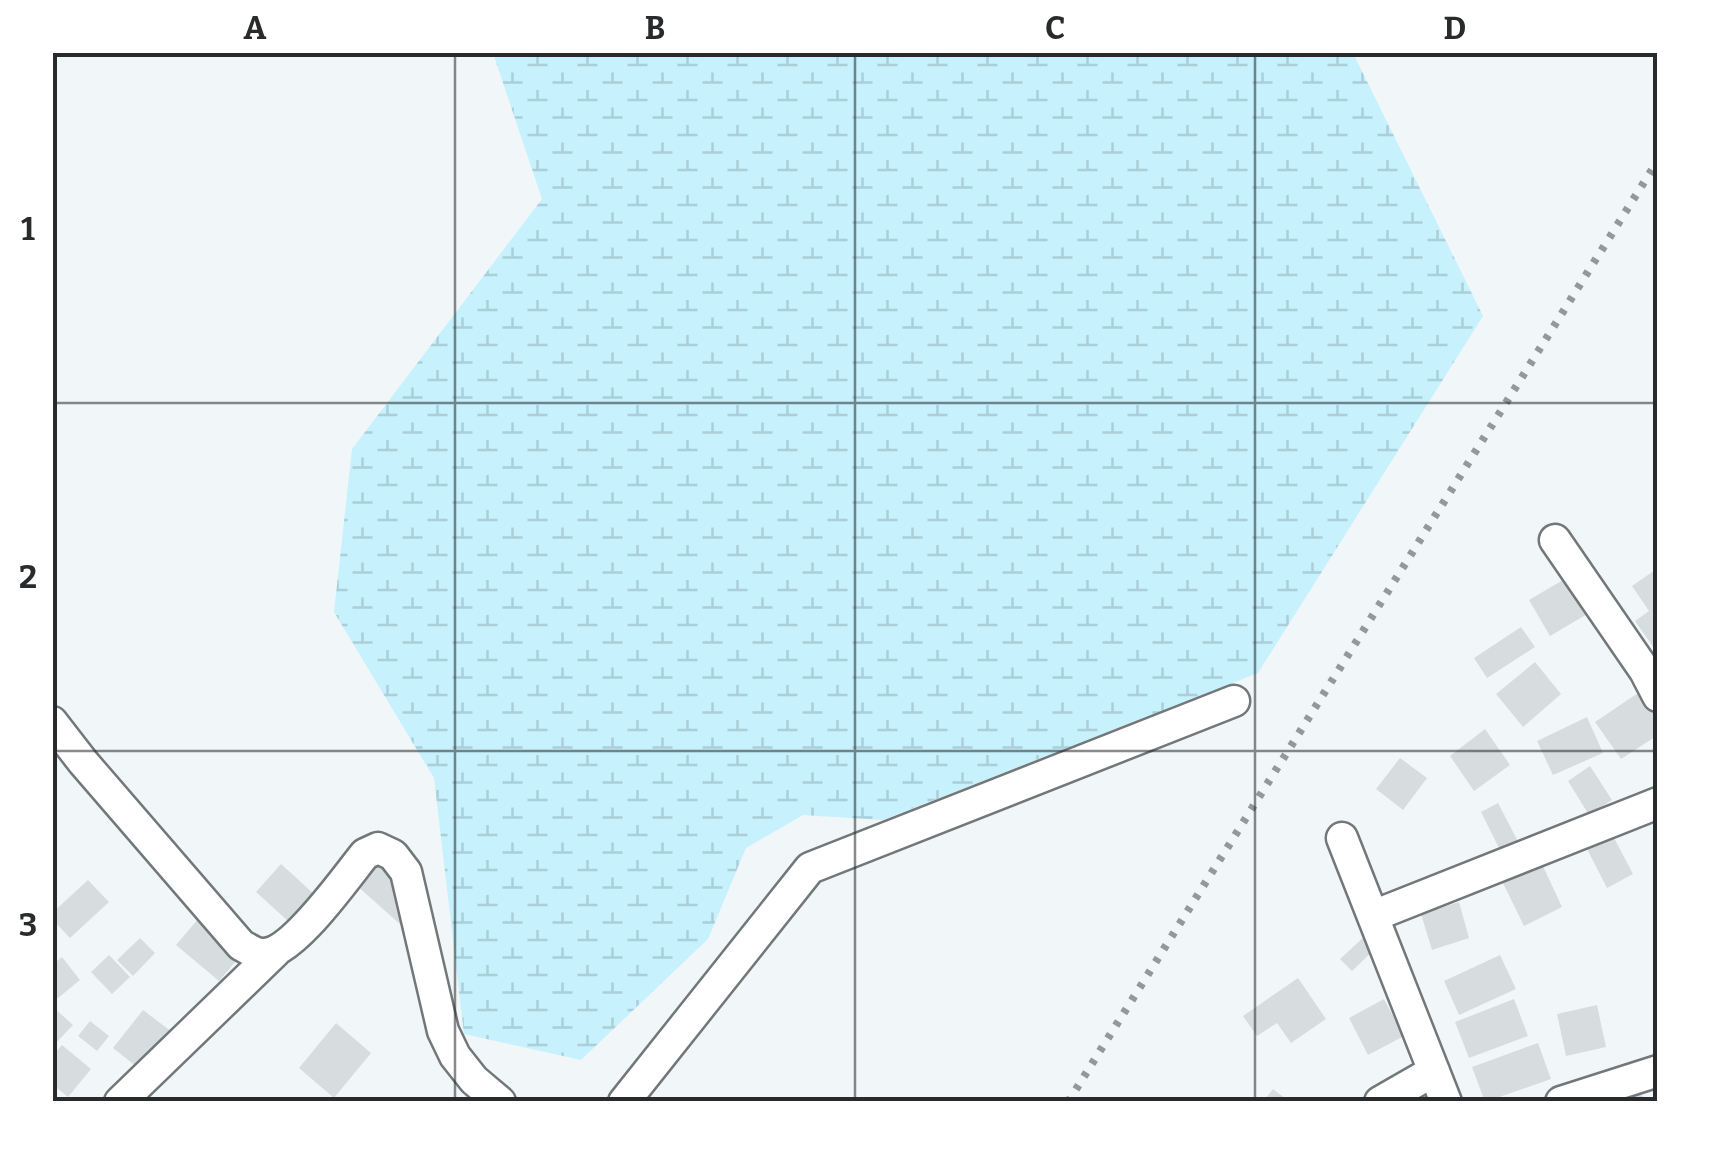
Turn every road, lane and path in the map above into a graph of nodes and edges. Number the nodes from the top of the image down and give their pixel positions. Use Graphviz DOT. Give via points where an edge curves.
graph roads {
  1 [pos="1555,540"];
  2 [pos="1658,696"];
  3 [pos="1234,701"];
  4 [pos="52,722"];
  5 [pos="1658,803"];
  6 [pos="1342,838"];
  7 [pos="1373,916"];
  8 [pos="275,952"];
  9 [pos="1434,1071"];
  10 [pos="1658,1071"];
  11 [pos="120,1102"];
  12 [pos="500,1102"];
  13 [pos="624,1102"];
  14 [pos="1380,1102"];
  15 [pos="1446,1102"];
  16 [pos="1562,1102"];
  1 -- 2 [label="street"];
  3 -- 13 [label="street" via="810,868"];
  4 -- 8 [label="street" via="241,945"];
  5 -- 7 [label="street"];
  6 -- 7 [label="street"];
  7 -- 9 [label="street"];
  8 -- 11 [label="street"];
  8 -- 12 [label="street" via="293,940 365,854 378,848 393,855 406,872 443,1032 464,1068"];
  9 -- 14 [label="street"];
  9 -- 15 [label="street"];
  10 -- 16 [label="street"];
}
